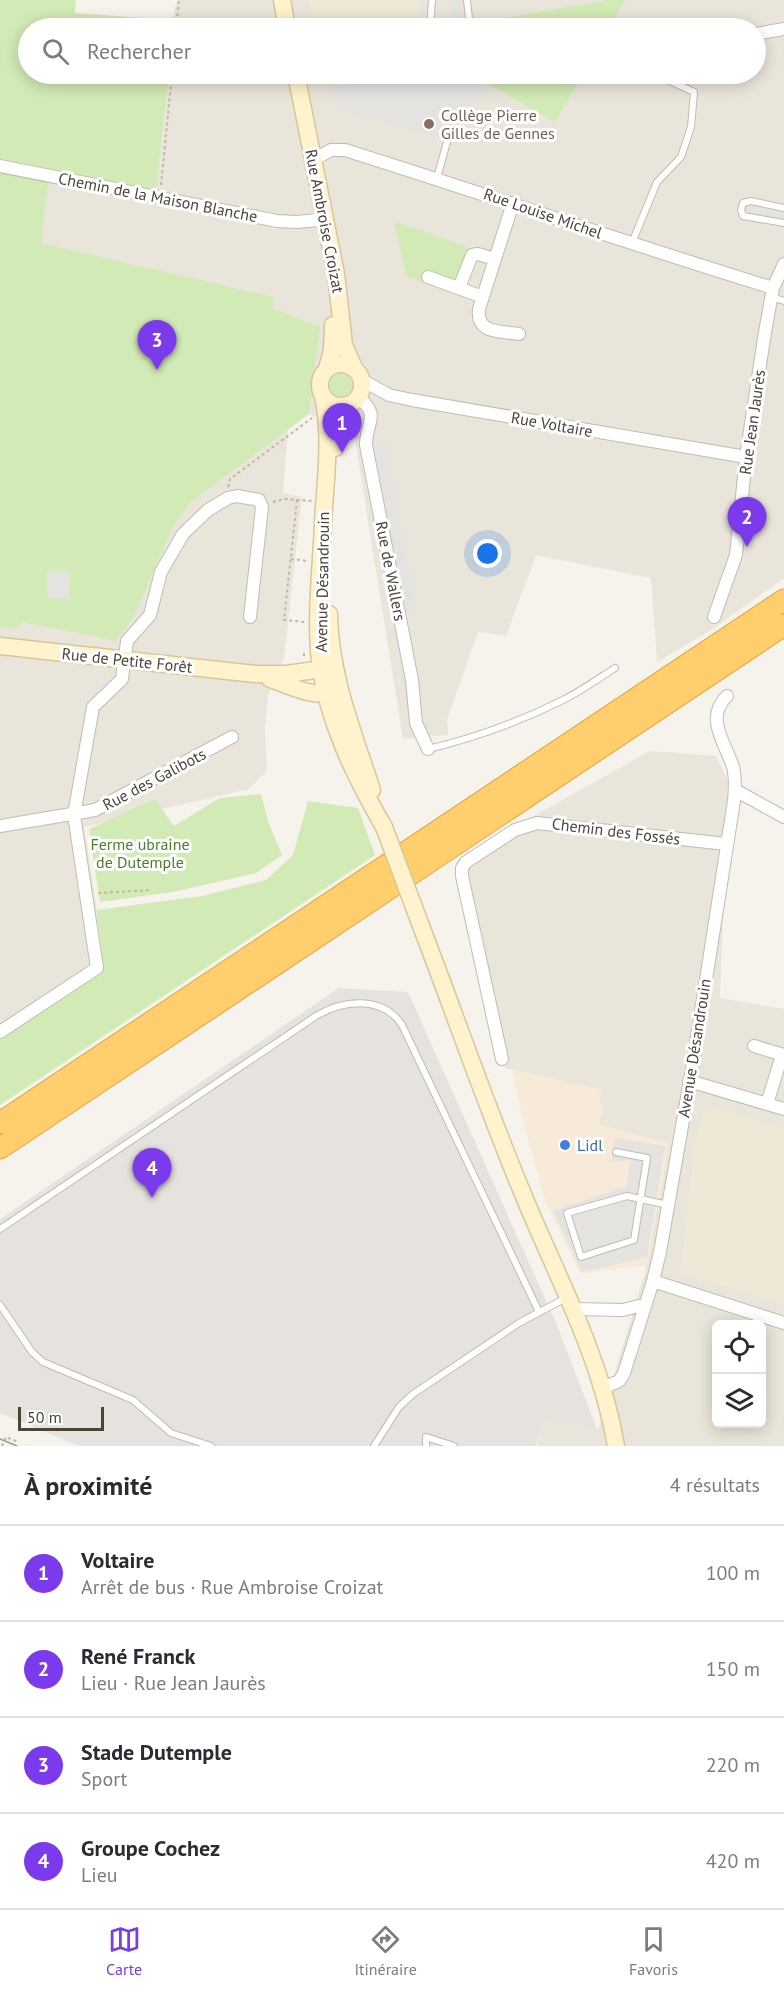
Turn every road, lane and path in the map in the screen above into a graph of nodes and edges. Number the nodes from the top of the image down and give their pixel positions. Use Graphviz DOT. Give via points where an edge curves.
graph roads {
  1 [pos="178,0"];
  2 [pos="272,0"];
  3 [pos="282,0"];
  4 [pos="432,0"];
  5 [pos="467,0"];
  6 [pos="177,18"];
  7 [pos="276,18"];
  8 [pos="285,18"];
  9 [pos="431,18"];
  10 [pos="469,18"];
  11 [pos="784,29"];
  12 [pos="766,32"];
  13 [pos="170,84"];
  14 [pos="289,84"];
  15 [pos="298,84"];
  16 [pos="677,84"];
  17 [pos="450,131"];
  18 [pos="314,160"];
  19 [pos="0,166"];
  20 [pos="437,178"];
  21 [pos="160,197"];
  22 [pos="513,203"];
  23 [pos="784,208"];
  24 [pos="317,220"];
  25 [pos="784,223"];
  26 [pos="632,244"];
  27 [pos="495,259"];
  28 [pos="784,264"];
  29 [pos="428,277"];
  30 [pos="459,288"];
  31 [pos="772,292"];
  32 [pos="483,297"];
  33 [pos="784,301"];
  34 [pos="519,334"];
  35 [pos="327,369"];
  36 [pos="356,387"];
  37 [pos="321,404"];
  38 [pos="746,457"];
  39 [pos="226,499"];
  40 [pos="297,500"];
  41 [pos="318,501"];
  42 [pos="262,505"];
  43 [pos="291,559"];
  44 [pos="308,561"];
  45 [pos="784,600"];
  46 [pos="250,617"];
  47 [pos="714,617"];
  48 [pos="311,623"];
  49 [pos="784,626"];
  50 [pos="0,645"];
  51 [pos="125,660"];
  52 [pos="615,668"];
  53 [pos="328,670"];
  54 [pos="255,674"];
  55 [pos="333,692"];
  56 [pos="727,696"];
  57 [pos="232,737"];
  58 [pos="428,749"];
  59 [pos="735,790"];
  60 [pos="74,814"];
  61 [pos="784,817"];
  62 [pos="0,826"];
  63 [pos="726,844"];
  64 [pos="152,890"];
  65 [pos="86,894"];
  66 [pos="0,1032"];
  67 [pos="754,1046"];
  68 [pos="783,1055"];
  69 [pos="502,1059"];
  70 [pos="689,1081"];
  71 [pos="767,1104"];
  72 [pos="784,1109"];
  73 [pos="0,1123"];
  74 [pos="27,1130"];
  75 [pos="0,1148"];
  76 [pos="616,1152"];
  77 [pos="0,1160"];
  78 [pos="641,1199"];
  79 [pos="668,1205"];
  80 [pos="0,1229"];
  81 [pos="653,1281"];
  82 [pos="572,1302"];
  83 [pos="645,1304"];
  84 [pos="0,1305"];
  85 [pos="539,1312"];
  86 [pos="784,1323"];
  87 [pos="603,1388"];
  88 [pos="18,1442"];
  89 [pos="2,1446"];
  90 [pos="211,1446"];
  91 [pos="374,1446"];
  92 [pos="426,1446"];
  93 [pos="454,1446"];
  94 [pos="615,1446"];
  1 -- 6 [label="path"];
  2 -- 7 [label="main road"];
  3 -- 8 [label="main road"];
  4 -- 9 [label="lane"];
  5 -- 10 [label="lane"];
  11 -- 12 [label="street"];
  13 -- 21 [label="path"];
  14 -- 24 [label="main road, Rue Ambroise Croizat"];
  15 -- 18 [label="main road, Rue Ambroise Croizat"];
  16 -- 26 [label="lane" via="694,92 691,127 679,161 657,182"];
  17 -- 20 [label="lane"];
  18 -- 20 [label="street, Rue Louise Michel" via="332,150 345,150"];
  18 -- 36 [label="main road, Rue Ambroise Croizat" via="336,273 344,345"];
  19 -- 21 [label="street, Chemin de la Maison Blanche"];
  20 -- 22 [label="street, Rue Louise Michel"];
  21 -- 24 [label="street, Chemin de la Maison Blanche" via="285,222"];
  22 -- 26 [label="street, Rue Louise Michel"];
  22 -- 27 [label="street"];
  23 -- 25 [label="lane" via="751,201 743,203 741,210 743,216"];
  24 -- 35 [label="main road, Rue Ambroise Croizat" via="333,320"];
  26 -- 31 [label="street, Rue Louise Michel"];
  27 -- 30 [label="street" via="472,255"];
  27 -- 32 [label="street"];
  28 -- 31 [label="street, Rue Jean Jaurès"];
  29 -- 30 [label="street"];
  30 -- 32 [label="street"];
  31 -- 33 [label="lane"];
  31 -- 38 [label="street, Rue Jean Jaurès"];
  32 -- 34 [label="street" via="478,313 480,324"];
  35 -- 36 [label="main road" via="340,364"];
  35 -- 37 [label="main road, Rue Ambroise Croizat" via="320,382"];
  36 -- 37 [label="main road" via="341,407"];
  36 -- 38 [label="street, Rue Voltaire"];
  36 -- 53 [label="main road, Avenue Désandrouin" via="336,443"];
  36 -- 58 [label="street, Rue de Wallers" via="372,415 366,445 412,680 416,723"];
  37 -- 39 [label="path" via="230,479"];
  37 -- 53 [label="main road, Avenue Désandrouin" via="328,429 319,618"];
  38 -- 47 [label="street, Rue Jean Jaurès" via="736,555"];
  39 -- 42 [label="street" via="255,498"];
  39 -- 51 [label="street" via="204,513 175,546 158,580 150,615 127,641"];
  40 -- 41 [label="path"];
  40 -- 42 [label="path"];
  40 -- 43 [label="path"];
  42 -- 46 [label="street"];
  43 -- 44 [label="path"];
  43 -- 48 [label="path" via="284,620"];
  45 -- 73 [label="highway"];
  49 -- 74 [label="highway"];
  50 -- 51 [label="main road, Rue de Petite Forêt"];
  51 -- 54 [label="main road, Rue de Petite Forêt"];
  51 -- 60 [label="street" via="122,679 93,706"];
  52 -- 58 [label="lane" via="569,697 530,715"];
  53 -- 54 [label="main road, Rue de Petite Forêt"];
  53 -- 55 [label="main road, Avenue Désandrouin"];
  54 -- 55 [label="main road, Rue de Petite Forêt" via="310,693"];
  55 -- 82 [label="main road, Avenue Désandrouin, bridge" via="351,730 520,1186"];
  56 -- 59 [label="street, Avenue Désandrouin" via="718,711 717,729 733,766"];
  57 -- 60 [label="street, Rue des Galibots" via="100,808"];
  59 -- 61 [label="street"];
  59 -- 63 [label="street, Avenue Désandrouin"];
  60 -- 62 [label="street, Rue des Galibots"];
  60 -- 65 [label="street"];
  63 -- 69 [label="street, Chemin des Fossés" via="537,823 509,833 466,862 462,876"];
  63 -- 70 [label="street, Avenue Désandrouin"];
  64 -- 65 [label="path"];
  65 -- 66 [label="street" via="97,968"];
  67 -- 68 [label="street"];
  68 -- 71 [label="street"];
  70 -- 71 [label="street"];
  70 -- 79 [label="street, Avenue Désandrouin"];
  71 -- 72 [label="street"];
  74 -- 75 [label="highway"];
  74 -- 77 [label="highway" via="13,1151"];
  76 -- 78 [label="lane" via="647,1158"];
  78 -- 78 [label="lane" via="627,1196 567,1213 581,1257 634,1240"];
  78 -- 79 [label="lane"];
  79 -- 81 [label="street, Avenue Désandrouin"];
  80 -- 85 [label="lane" via="316,1016 348,1003 371,1004 386,1009 402,1025"];
  81 -- 83 [label="street, Avenue Désandrouin"];
  81 -- 86 [label="street"];
  82 -- 83 [label="street" via="623,1310"];
  82 -- 85 [label="lane"];
  82 -- 87 [label="main road, Avenue Désandrouin"];
  83 -- 87 [label="street, Avenue Désandrouin" via="622,1378"];
  84 -- 90 [label="lane" via="43,1362 133,1400 171,1433"];
  85 -- 91 [label="lane" via="405,1400"];
  87 -- 94 [label="main road, Avenue Désandrouin"];
  88 -- 89 [label="path" via="6,1437"];
  92 -- 93 [label="lane" via="426,1437"];
}
